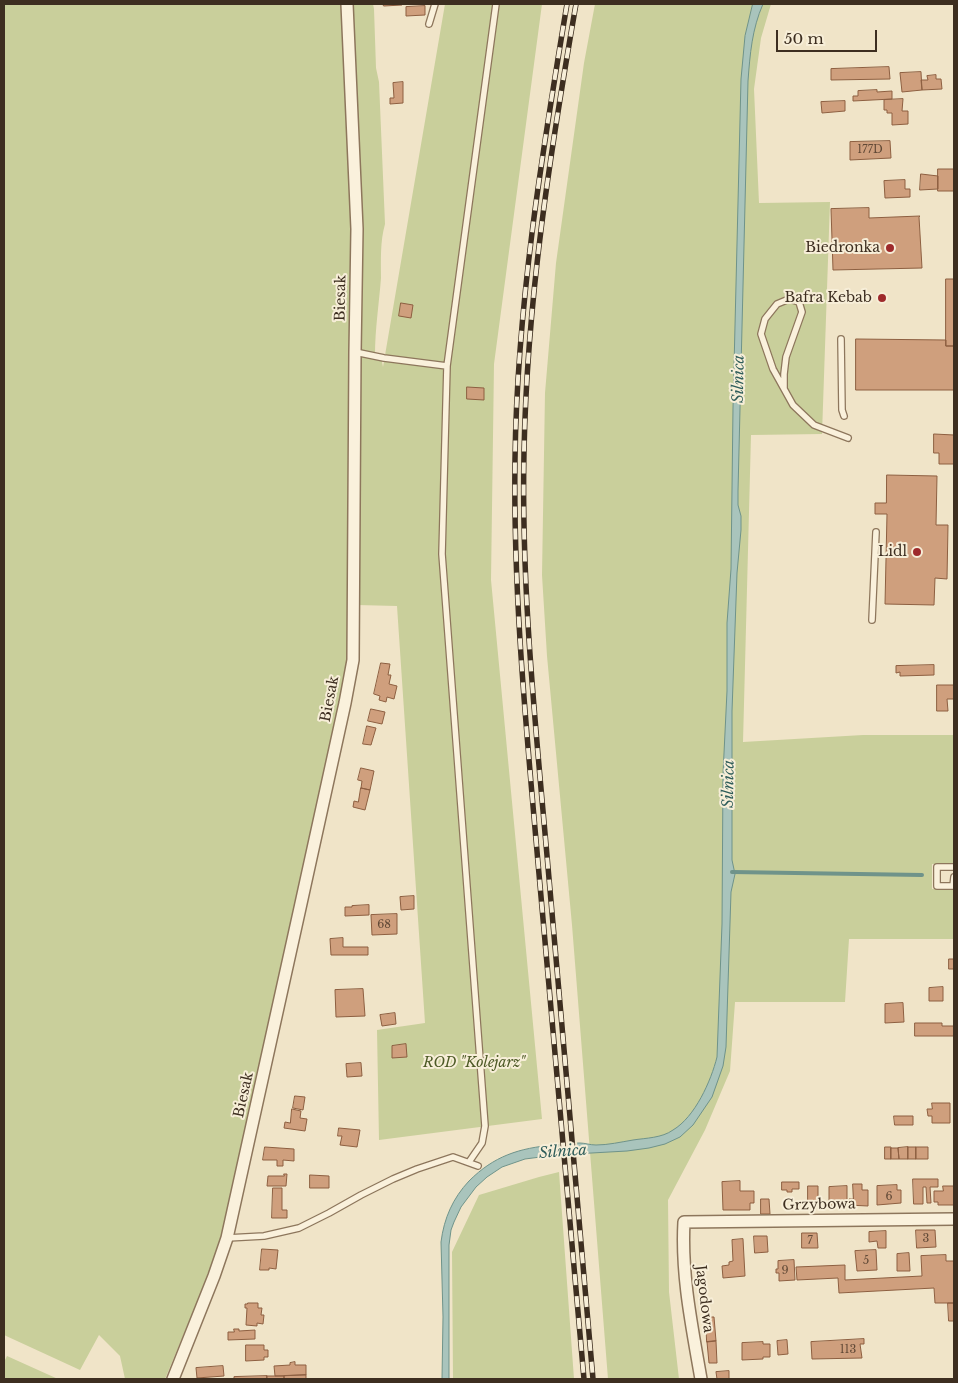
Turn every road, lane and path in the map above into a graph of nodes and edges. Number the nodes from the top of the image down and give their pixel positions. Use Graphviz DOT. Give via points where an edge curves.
graph roads {
  1 [pos="347,4"];
  2 [pos="435,4"];
  3 [pos="496,4"];
  4 [pos="429,24"];
  5 [pos="842,339"];
  6 [pos="355,352"];
  7 [pos="447,366"];
  8 [pos="784,388"];
  9 [pos="844,416"];
  10 [pos="848,438"];
  11 [pos="876,532"];
  12 [pos="872,620"];
  13 [pos="954,867"];
  14 [pos="954,877"];
  15 [pos="470,1162"];
  16 [pos="478,1166"];
  17 [pos="954,1218"];
  18 [pos="684,1222"];
  19 [pos="227,1238"];
  20 [pos="173,1379"];
  21 [pos="701,1379"];
  1 -- 6 [label="street, Biesak" via="357,229"];
  2 -- 4 [label="lane"];
  3 -- 7 [label="lane"];
  5 -- 9 [label="lane"];
  6 -- 7 [label="lane"];
  6 -- 19 [label="street, Biesak" via="353,660"];
  7 -- 15 [label="lane" via="442,554 485,1126 482,1143"];
  8 -- 8 [label="lane" via="773,369 761,334 765,320 777,304 789,299 799,302 802,312 786,357"];
  8 -- 10 [label="lane" via="793,405 814,425"];
  11 -- 12 [label="lane"];
  13 -- 14 [label="lane" via="937,867 937,886 954,886"];
  15 -- 16 [label="lane"];
  15 -- 19 [label="lane" via="453,1157 417,1169 299,1228 264,1236"];
  17 -- 18 [label="street, Grzybowa"];
  18 -- 21 [label="street, Jagodowa" via="684,1265"];
  19 -- 20 [label="street, Biesak"];
}
